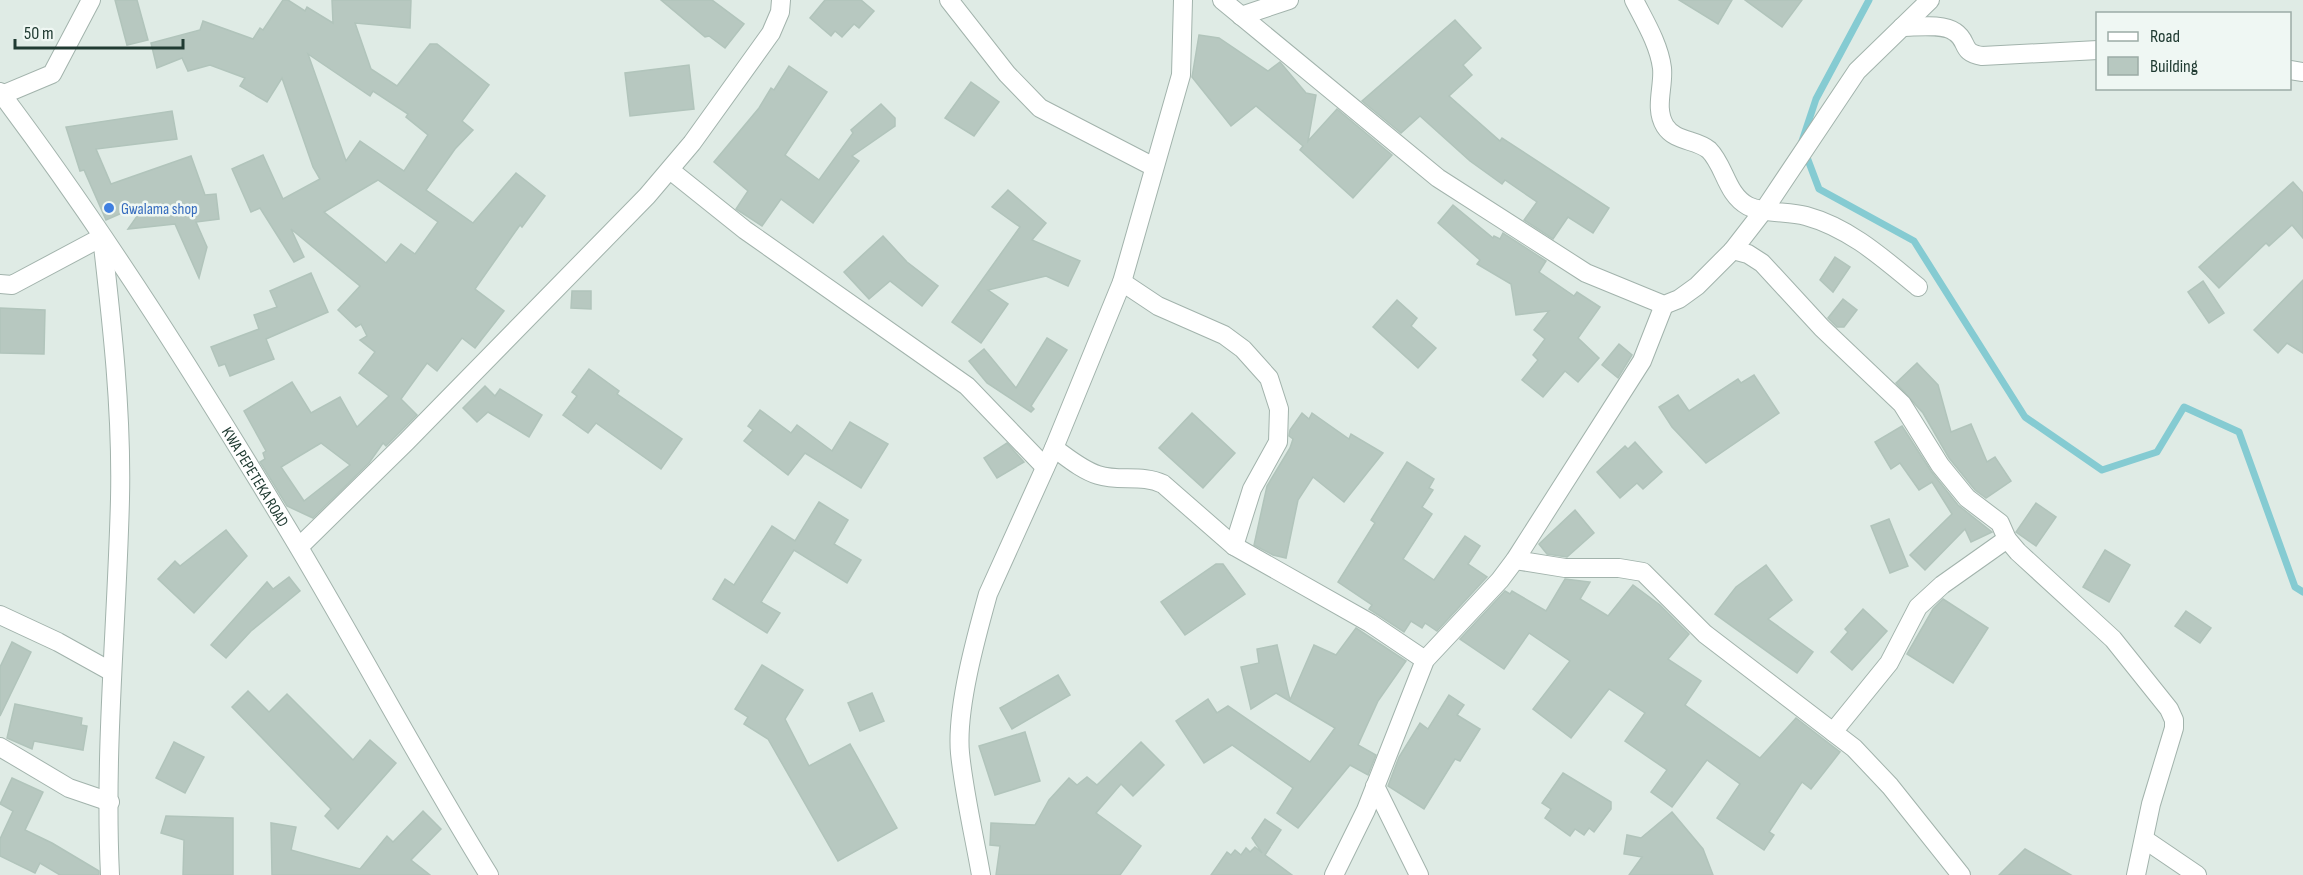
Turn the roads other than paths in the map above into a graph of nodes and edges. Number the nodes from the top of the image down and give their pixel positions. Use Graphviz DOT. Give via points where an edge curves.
graph roads {
  1 [pos="92,0"];
  2 [pos="781,0"];
  3 [pos="949,0"];
  4 [pos="1183,0"];
  5 [pos="1222,0"];
  6 [pos="1289,0"];
  7 [pos="1634,0"];
  8 [pos="1930,0"];
  9 [pos="1241,16"];
  10 [pos="1902,27"];
  11 [pos="2096,50"];
  12 [pos="1,94"];
  13 [pos="1155,167"];
  14 [pos="670,170"];
  15 [pos="1764,210"];
  16 [pos="102,237"];
  17 [pos="1733,250"];
  18 [pos="1122,282"];
  19 [pos="0,284"];
  20 [pos="1918,287"];
  21 [pos="1664,306"];
  22 [pos="1054,448"];
  23 [pos="1045,467"];
  24 [pos="2007,539"];
  25 [pos="1234,546"];
  26 [pos="299,547"];
  27 [pos="1515,560"];
  28 [pos="0,615"];
  29 [pos="1425,660"];
  30 [pos="112,672"];
  31 [pos="1833,732"];
  32 [pos="0,747"];
  33 [pos="1375,786"];
  34 [pos="110,802"];
  35 [pos="2144,839"];
  36 [pos="110,875"];
  37 [pos="489,875"];
  38 [pos="981,875"];
  39 [pos="1334,875"];
  40 [pos="1419,875"];
  41 [pos="1961,875"];
  42 [pos="2136,875"];
  43 [pos="2197,875"];
  1 -- 12 [label="street" via="52,74"];
  2 -- 14 [label="street" via="771,33"];
  3 -- 13 [label="street" via="1007,74 1040,108"];
  4 -- 13 [label="street" via="1181,75"];
  5 -- 9 [label="street"];
  6 -- 9 [label="street"];
  7 -- 15 [label="street" via="1662,67 1660,108 1666,128 1708,150 1740,200"];
  8 -- 10 [label="street"];
  9 -- 21 [label="street" via="1438,177 1586,273"];
  10 -- 11 [label="street" via="1954,31 1967,51 1982,56"];
  10 -- 15 [label="street" via="1857,71"];
  12 -- 16 [label="street, KWA PEPETEKA ROAD"];
  13 -- 18 [label="street"];
  14 -- 23 [label="street" via="745,230 968,386"];
  14 -- 26 [label="street"];
  15 -- 17 [label="street"];
  15 -- 20 [label="street" via="1785,211 1828,225 1877,253"];
  16 -- 19 [label="street" via="12,285"];
  16 -- 26 [label="street, KWA PEPETEKA ROAD"];
  16 -- 30 [label="street" via="113,323 119,444"];
  17 -- 21 [label="street" via="1697,286"];
  17 -- 24 [label="street" via="1762,263 1822,328 1902,404 1940,465 1967,498 2001,523"];
  18 -- 22 [label="street"];
  18 -- 25 [label="street" via="1158,306 1224,335 1243,349 1269,378 1279,409 1278,442 1252,489"];
  21 -- 27 [label="street" via="1642,361"];
  22 -- 23 [label="street"];
  22 -- 25 [label="street" via="1099,476 1151,479 1163,484"];
  23 -- 38 [label="street" via="988,594 962,715 960,751"];
  24 -- 31 [label="street" via="1918,607 1889,663"];
  24 -- 35 [label="street" via="2113,639 2169,710 2174,728"];
  25 -- 29 [label="street" via="1370,623"];
  26 -- 37 [label="street, KWA PEPETEKA ROAD" via="436,791"];
  27 -- 29 [label="street"];
  27 -- 31 [label="street" via="1565,568 1643,572 1706,634"];
  28 -- 30 [label="street"];
  29 -- 33 [label="street"];
  30 -- 34 [label="street"];
  31 -- 41 [label="street" via="1890,786"];
  32 -- 34 [label="street" via="69,788"];
  33 -- 39 [label="street"];
  33 -- 40 [label="street"];
  34 -- 36 [label="street"];
  35 -- 42 [label="street"];
  35 -- 43 [label="street"];
}
